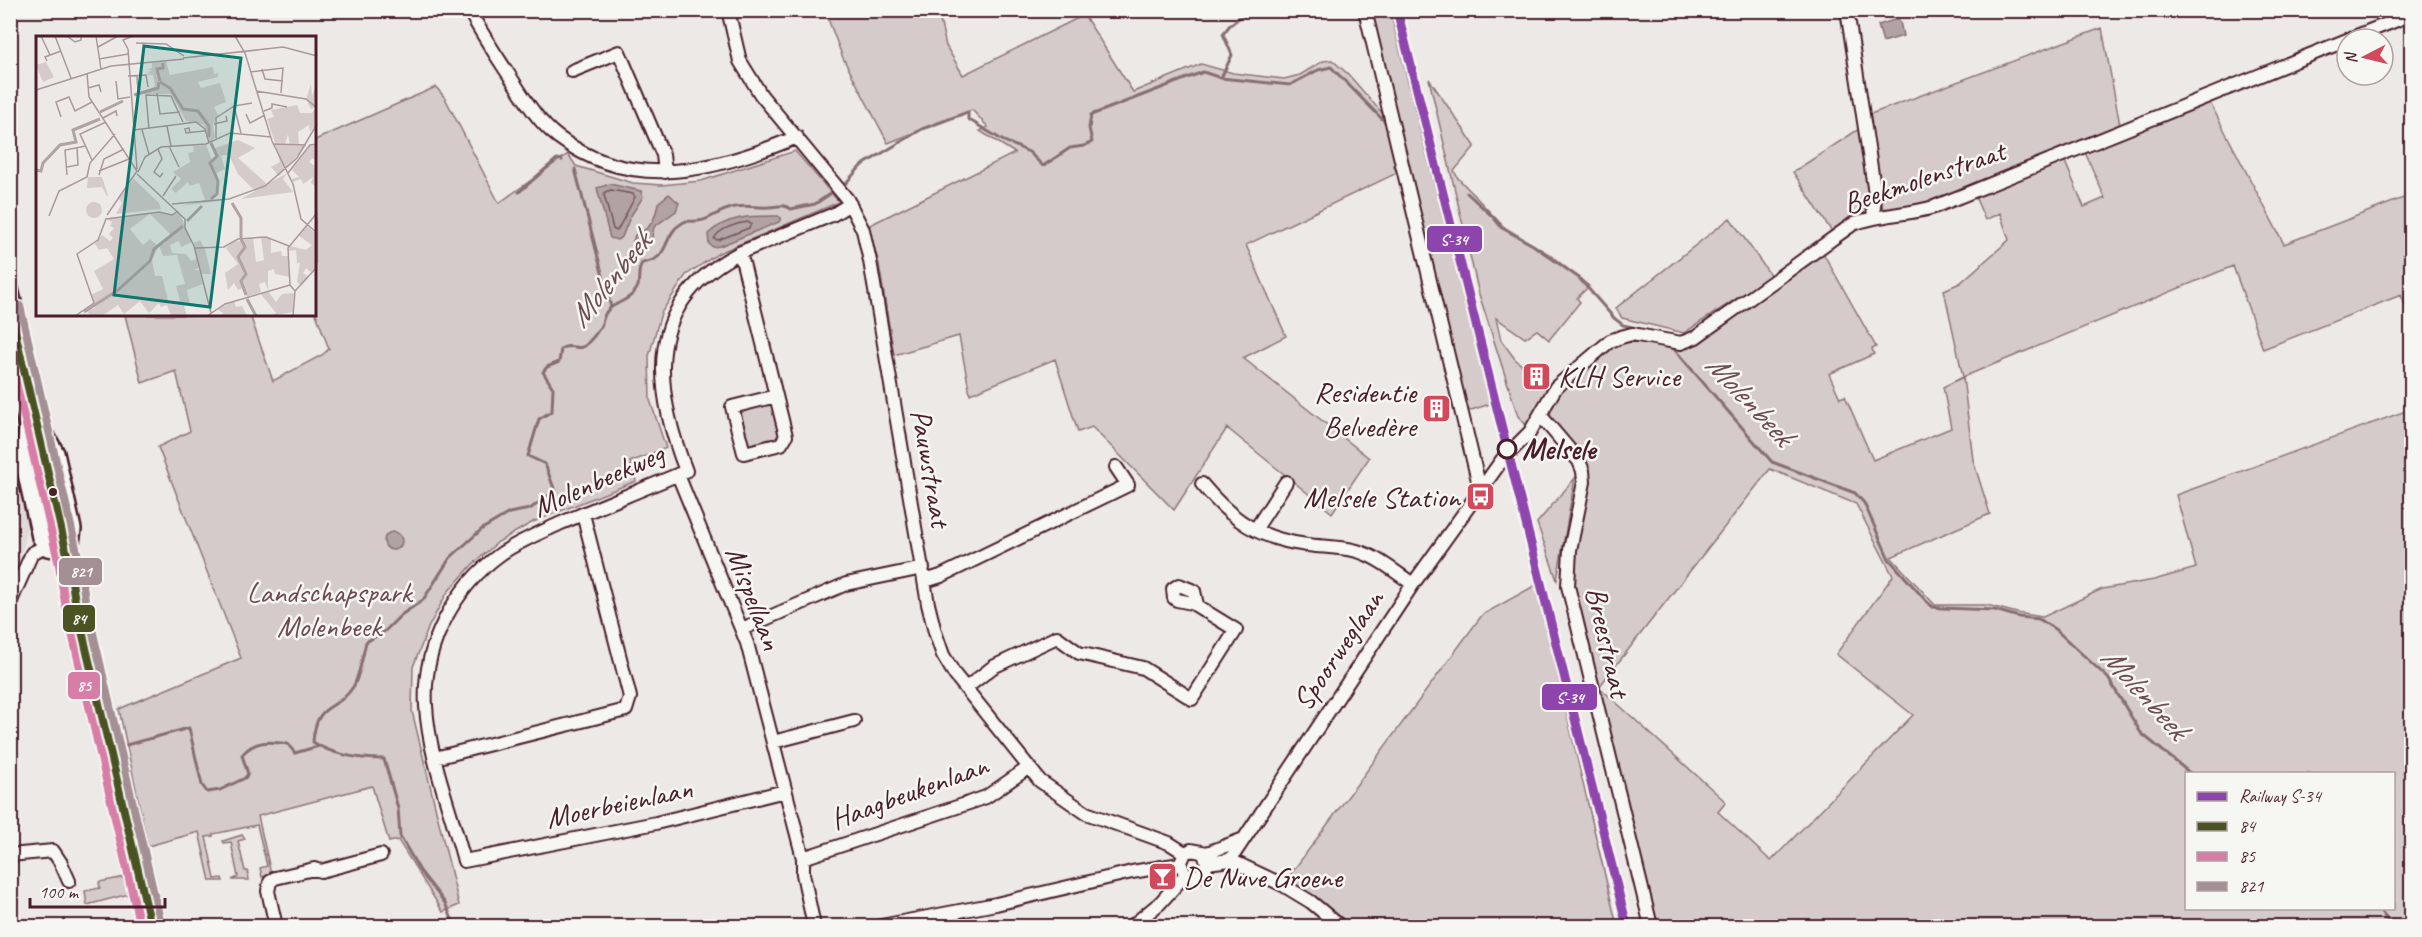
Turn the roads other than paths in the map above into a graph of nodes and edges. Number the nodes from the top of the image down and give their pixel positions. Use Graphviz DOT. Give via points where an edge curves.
graph roads {
  1 [pos="469,10"];
  2 [pos="728,10"];
  3 [pos="1365,10"];
  4 [pos="1847,10"];
  5 [pos="2412,14"];
  6 [pos="2379,27"];
  7 [pos="2335,44"];
  8 [pos="572,71"];
  9 [pos="797,137"];
  10 [pos="665,172"];
  11 [pos="850,204"];
  12 [pos="1873,218"];
  13 [pos="739,253"];
  14 [pos="10,288"];
  15 [pos="10,357"];
  16 [pos="776,396"];
  17 [pos="1540,416"];
  18 [pos="48,443"];
  19 [pos="25,448"];
  20 [pos="1508,453"];
  21 [pos="1116,466"];
  22 [pos="678,475"];
  23 [pos="1286,482"];
  24 [pos="1202,484"];
  25 [pos="1480,489"];
  26 [pos="583,514"];
  27 [pos="1255,530"];
  28 [pos="71,543"];
  29 [pos="49,548"];
  30 [pos="924,575"];
  31 [pos="1413,584"];
  32 [pos="75,601"];
  33 [pos="10,603"];
  34 [pos="1197,605"];
  35 [pos="742,629"];
  36 [pos="966,688"];
  37 [pos="854,721"];
  38 [pos="773,742"];
  39 [pos="435,758"];
  40 [pos="1028,768"];
  41 [pos="785,791"];
  42 [pos="1242,840"];
  43 [pos="10,855"];
  44 [pos="381,855"];
  45 [pos="803,858"];
  46 [pos="1205,858"];
  47 [pos="1230,860"];
  48 [pos="464,861"];
  49 [pos="1184,864"];
  50 [pos="69,881"];
  51 [pos="151,927"];
  52 [pos="276,927"];
  53 [pos="814,927"];
  54 [pos="881,927"];
  55 [pos="1132,927"];
  56 [pos="1340,927"];
  57 [pos="1651,927"];
  1 -- 10 [label="street" via="483,39 530,108 557,137 598,161 637,171"];
  2 -- 9 [label="street, Pauwstraat" via="740,61 761,95"];
  3 -- 25 [label="street"];
  4 -- 12 [label="street" via="1875,194"];
  5 -- 6 [label="street, Beekmolenstraat"];
  7 -- 12 [label="street, Beekmolenstraat" via="1934,207"];
  8 -- 10 [label="street" via="619,52 663,155"];
  9 -- 10 [label="street" via="702,167"];
  9 -- 11 [label="street, Pauwstraat"];
  11 -- 13 [label="street, Molenbeekweg"];
  11 -- 30 [label="street, Pauwstraat" via="863,230 870,261"];
  12 -- 17 [label="street, Beekmolenstraat" via="1840,232 1696,337 1681,343 1632,334 1610,341 1556,387"];
  13 -- 16 [label="street"];
  13 -- 22 [label="street, Molenbeekweg" via="699,281 679,304 663,349 662,384 686,471"];
  14 -- 18 [label="main road"];
  15 -- 19 [label="main road" via="27,428"];
  16 -- 16 [label="street" via="786,436 781,444 744,453 728,408"];
  17 -- 20 [label="street, Beekmolenstraat"];
  17 -- 57 [label="street, Breestraat" via="1580,461 1583,471 1568,586"];
  18 -- 19 [label="main road" via="37,440"];
  18 -- 28 [label="main road" via="54,449 61,476 73,530"];
  19 -- 29 [label="main road" via="23,461 40,537"];
  20 -- 25 [label="street, Spoorweglaan"];
  21 -- 30 [label="street" via="1128,485 941,576"];
  22 -- 26 [label="street, Molenbeekweg"];
  22 -- 35 [label="street, Mispellaan"];
  23 -- 27 [label="street"];
  24 -- 27 [label="street" via="1238,521"];
  25 -- 31 [label="street, Spoorweglaan"];
  26 -- 39 [label="street, Molenbeekweg" via="502,553 467,587 441,626 430,651 425,685"];
  26 -- 39 [label="street" via="630,697 626,710"];
  27 -- 31 [label="street" via="1294,543 1357,551 1380,561"];
  28 -- 29 [label="main road" via="63,550"];
  28 -- 32 [label="main road"];
  29 -- 32 [label="main road" via="63,565"];
  29 -- 33 [label="street" via="32,553"];
  30 -- 35 [label="street" via="846,584"];
  30 -- 36 [label="street, Pauwstraat" via="943,655"];
  31 -- 42 [label="street, Spoorweglaan"];
  32 -- 51 [label="main road"];
  34 -- 36 [label="street" via="1236,630 1192,699 1143,668 1079,653 1057,637 993,667"];
  35 -- 38 [label="street, Mispellaan"];
  36 -- 40 [label="street, Pauwstraat"];
  37 -- 38 [label="street"];
  38 -- 41 [label="street, Mispellaan"];
  39 -- 48 [label="street, Molenbeekweg"];
  40 -- 45 [label="street, Haagbeukenlaan" via="986,797"];
  40 -- 49 [label="street, Pauwstraat" via="1047,787 1086,813 1169,843"];
  41 -- 45 [label="street, Mispellaan"];
  41 -- 48 [label="street, Moerbeienlaan" via="656,823"];
  42 -- 46 [label="street"];
  42 -- 47 [label="street, Spoorweglaan"];
  43 -- 50 [label="street" via="53,851"];
  44 -- 52 [label="street" via="275,878 268,891"];
  45 -- 53 [label="street, Mispellaan"];
  46 -- 47 [label="street"];
  46 -- 49 [label="street" via="1191,850"];
  46 -- 49 [label="street" via="1206,870 1198,876"];
  47 -- 56 [label="street" via="1295,891"];
  49 -- 54 [label="street"];
  49 -- 55 [label="street" via="1160,903"];
}
